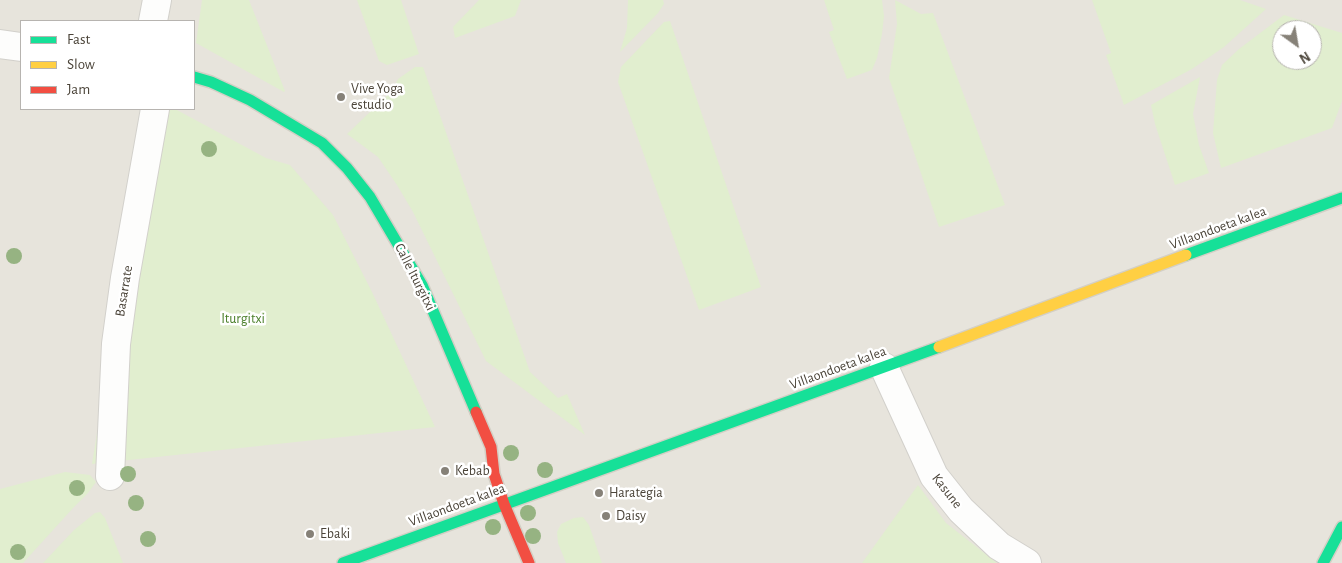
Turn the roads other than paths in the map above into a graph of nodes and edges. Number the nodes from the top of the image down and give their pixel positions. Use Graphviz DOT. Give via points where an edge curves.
graph roads {
  1 [pos="157,0"];
  2 [pos="172,0"];
  3 [pos="153,20"];
  4 [pos="169,20"];
  5 [pos="0,44"];
  6 [pos="20,47"];
  7 [pos="0,55"];
  8 [pos="20,58"];
  9 [pos="195,77"];
  10 [pos="155,110"];
  11 [pos="1342,198"];
  12 [pos="884,367"];
  13 [pos="110,476"];
  14 [pos="504,504"];
  15 [pos="1342,527"];
  16 [pos="343,563"];
  17 [pos="529,563"];
  18 [pos="1027,563"];
  19 [pos="1323,563"];
  1 -- 3 [label="street"];
  2 -- 4 [label="street"];
  5 -- 6 [label="street"];
  7 -- 8 [label="street"];
  9 -- 14 [label="street, Calle Iturgitxi" via="250,100 322,143 370,197 422,285 491,447 494,474"];
  10 -- 13 [label="street, Basarrate" via="116,344"];
  11 -- 12 [label="street, Villaondoeta kalea"];
  12 -- 14 [label="street, Villaondoeta kalea"];
  12 -- 18 [label="street, Kasune" via="934,476 961,510 999,546"];
  14 -- 16 [label="street, Villaondoeta kalea"];
  14 -- 17 [label="street, Calle Iturgitxi"];
  15 -- 19 [label="street"];
}
